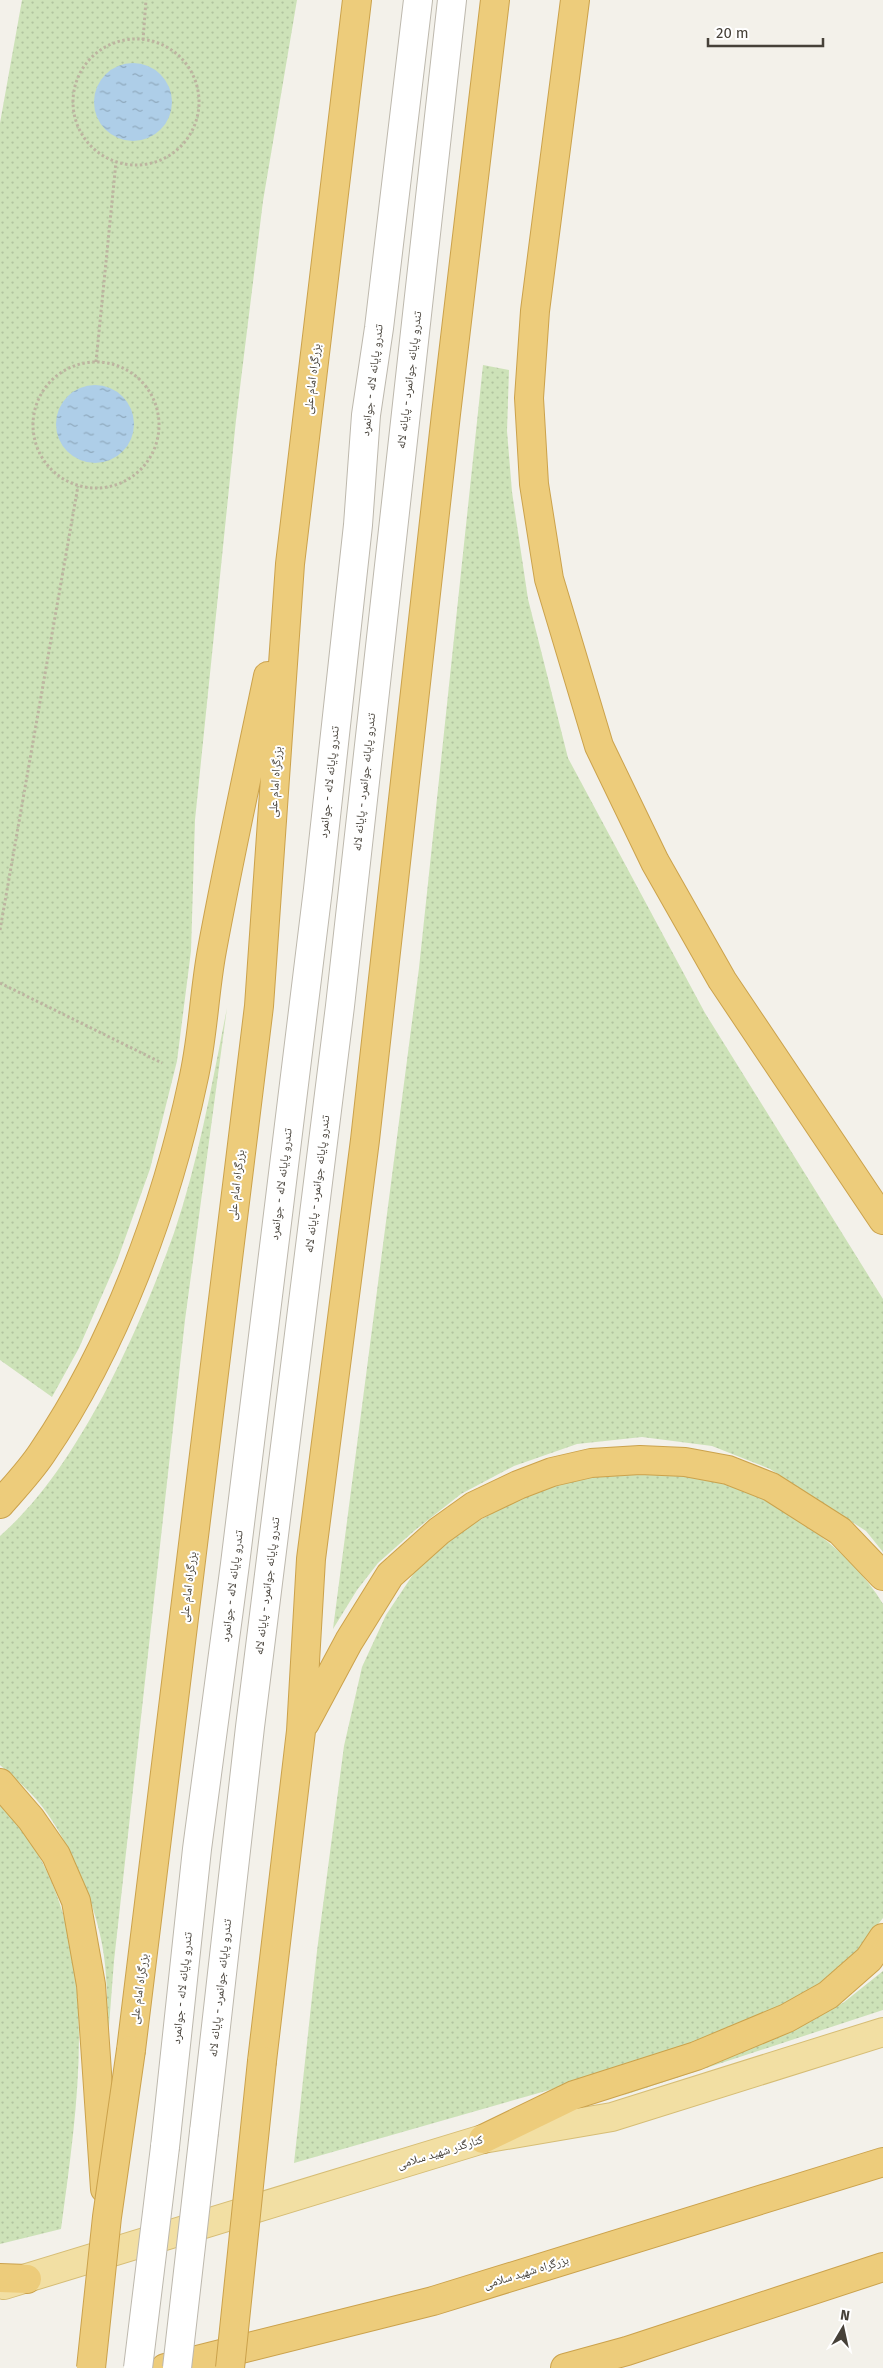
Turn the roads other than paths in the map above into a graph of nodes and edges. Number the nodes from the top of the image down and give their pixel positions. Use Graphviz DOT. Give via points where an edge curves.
graph roads {
  1 [pos="357,0"];
  2 [pos="418,0"];
  3 [pos="452,0"];
  4 [pos="495,0"];
  5 [pos="576,0"];
  6 [pos="290,564"];
  7 [pos="883,1220"];
  8 [pos="0,1504"];
  9 [pos="883,1576"];
  10 [pos="300,1730"];
  11 [pos="0,1783"];
  12 [pos="883,1938"];
  13 [pos="883,2032"];
  14 [pos="483,2139"];
  15 [pos="883,2162"];
  16 [pos="107,2217"];
  17 [pos="883,2267"];
  18 [pos="13,2278"];
  19 [pos="0,2286"];
  20 [pos="91,2368"];
  21 [pos="138,2368"];
  22 [pos="165,2368"];
  23 [pos="177,2368"];
  24 [pos="230,2368"];
  25 [pos="566,2368"];
  1 -- 6 [label="highway, بزرگراه امام علی"];
  2 -- 21 [label="lane, تندرو پایانه لاله - جوانمرد, bridge" via="366,414 358,525 318,889 197,1849"];
  3 -- 23 [label="lane, تندرو پایانه جوانمرد - پایانه لاله, bridge" via="341,997 250,1727"];
  4 -- 10 [label="highway" via="365,1140 311,1559"];
  5 -- 7 [label="highway" via="536,310 529,398 534,484 549,579 599,746 655,862 722,980"];
  6 -- 8 [label="highway" via="212,951 194,1079 174,1164 119,1311 82,1389 41,1454"];
  6 -- 16 [label="highway, بزرگراه امام علی, bridge" via="258,1006 131,2050"];
  9 -- 10 [label="highway" via="840,1530 771,1487 728,1470 685,1462 640,1460 591,1464 552,1472 474,1506 439,1531 390,1575"];
  10 -- 24 [label="highway, bridge"];
  11 -- 16 [label="highway" via="56,1855 76,1900 91,1985"];
  12 -- 14 [label="highway" via="869,1959 828,1995 787,2018 696,2056 574,2095"];
  13 -- 14 [label="main road, کنارگذر شهید سلامی" via="612,2118"];
  14 -- 18 [label="main road, کنارگذر شهید سلامی"];
  15 -- 22 [label="highway, بزرگراه شهید سلامی" via="433,2301"];
  16 -- 20 [label="highway, بزرگراه امام علی, bridge"];
  17 -- 25 [label="highway"];
  18 -- 19 [label="main road, کنارگذر شهید سلامی"];
}
